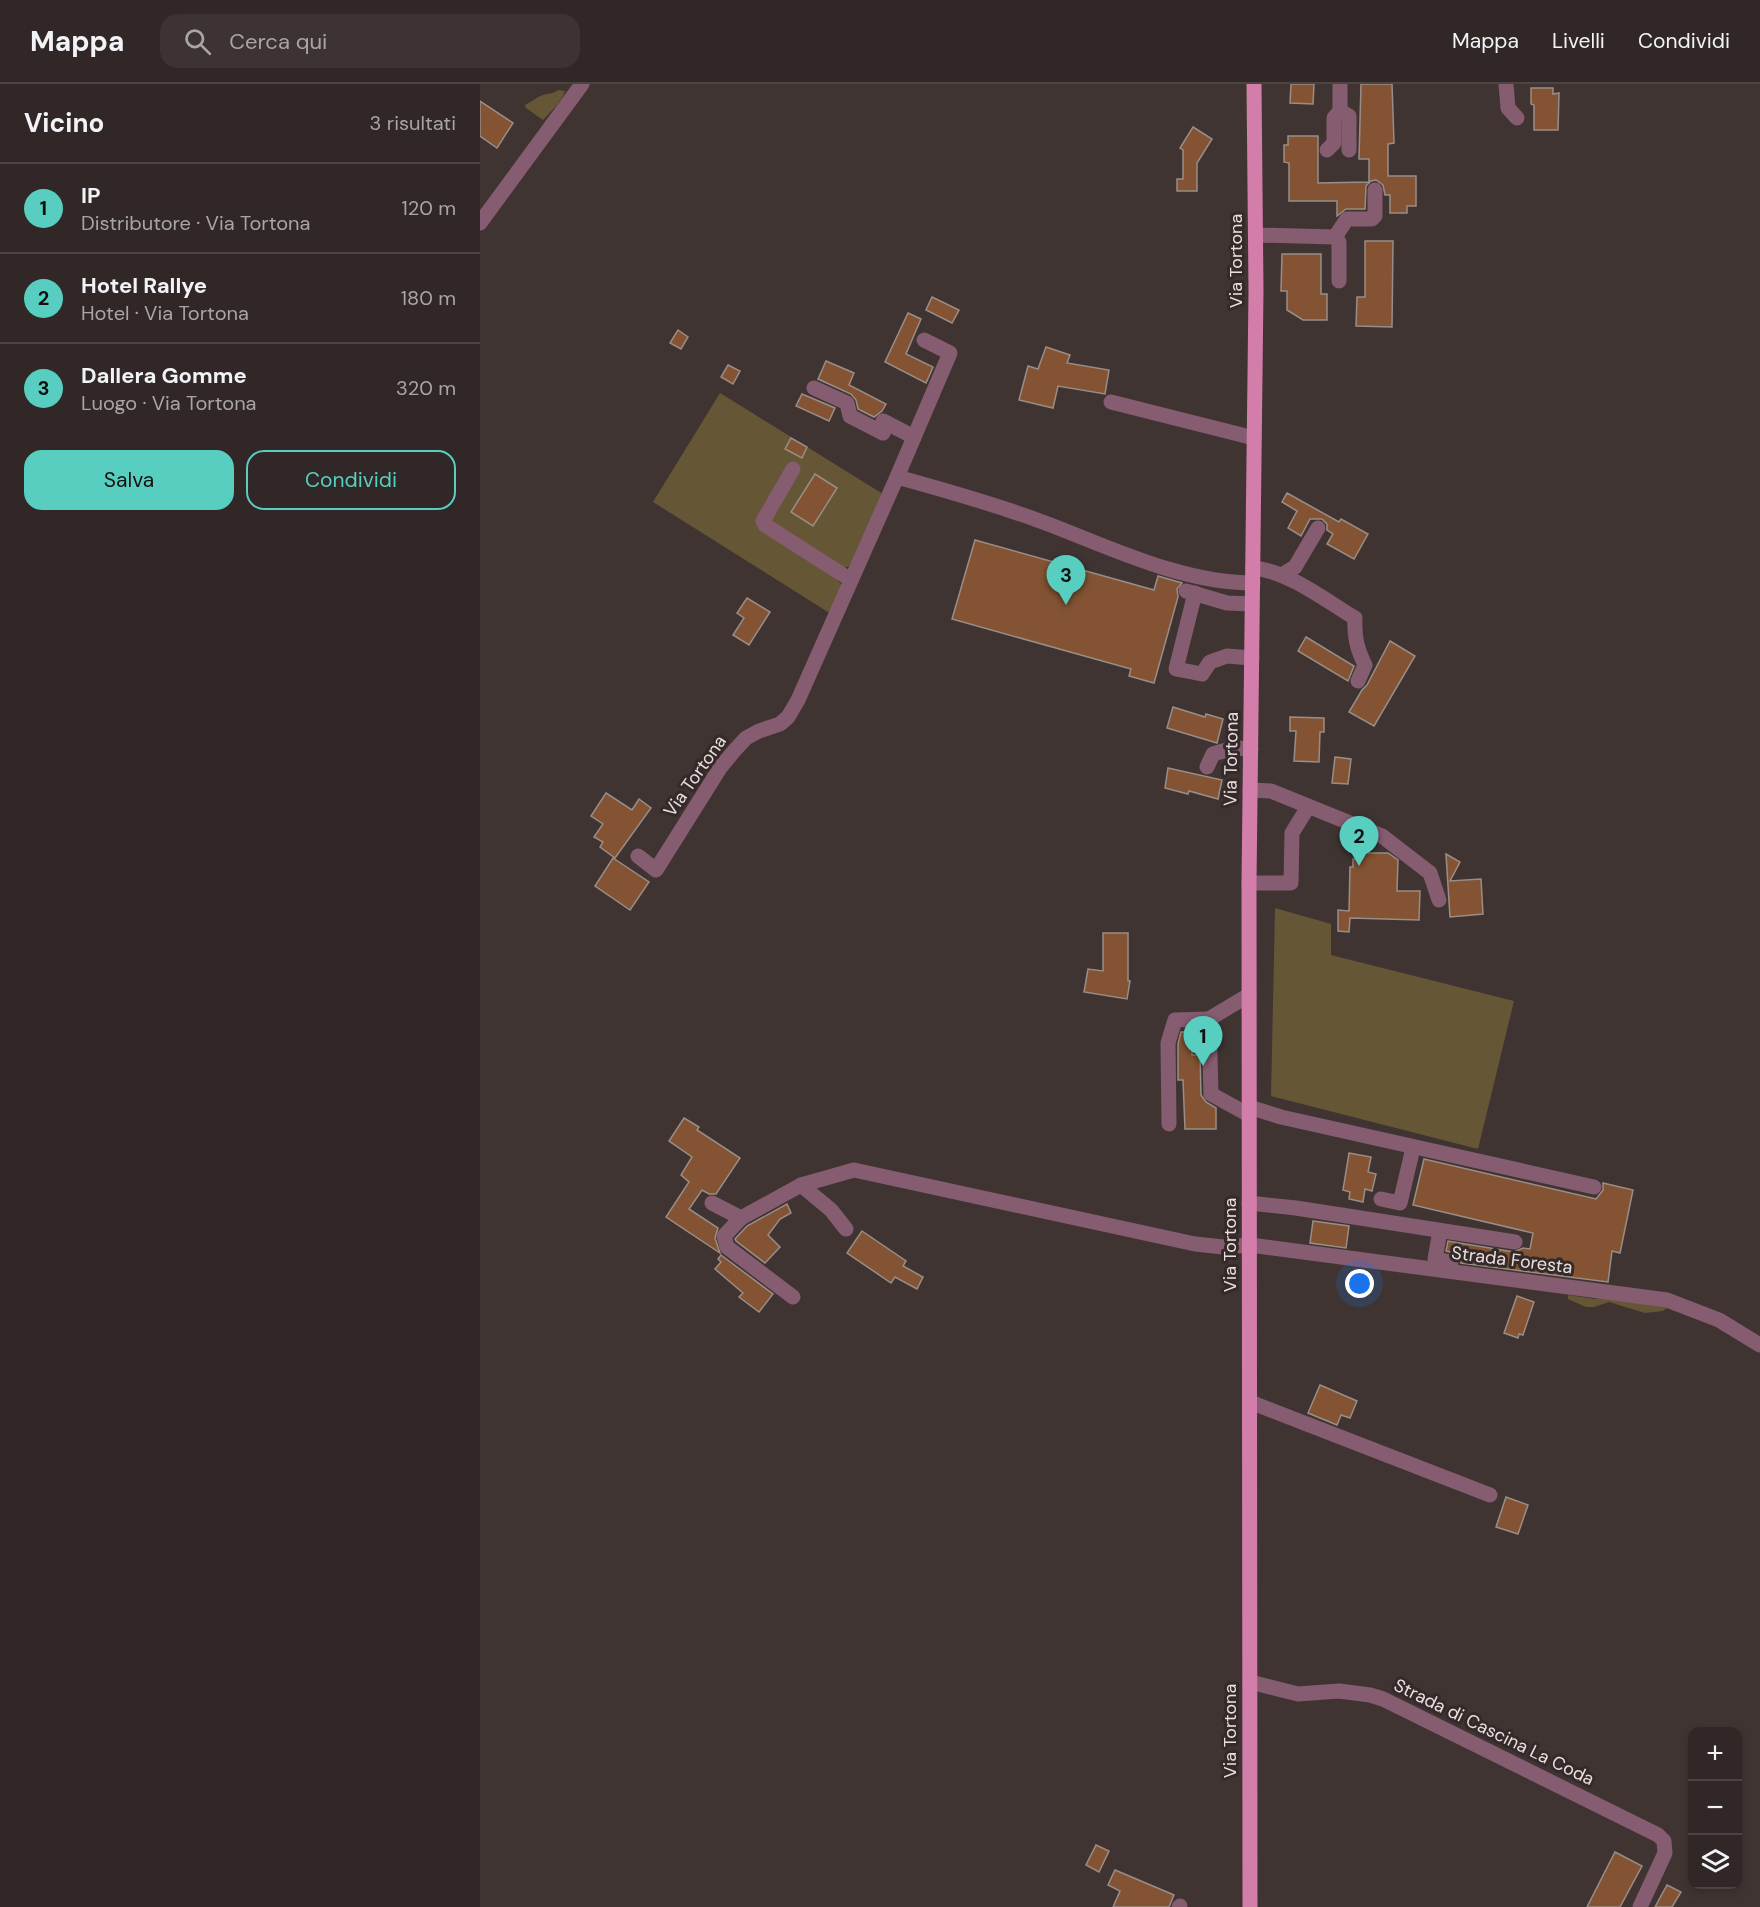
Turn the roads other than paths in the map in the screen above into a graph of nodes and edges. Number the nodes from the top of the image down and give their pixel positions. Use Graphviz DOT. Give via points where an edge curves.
graph roads {
  1 [pos="582,84"];
  2 [pos="1340,84"];
  3 [pos="1506,84"];
  4 [pos="1255,87"];
  5 [pos="1340,111"];
  6 [pos="1517,118"];
  7 [pos="1327,150"];
  8 [pos="1349,150"];
  9 [pos="1375,190"];
  10 [pos="480,223"];
  11 [pos="1256,235"];
  12 [pos="1335,237"];
  13 [pos="1339,281"];
  14 [pos="924,340"];
  15 [pos="814,388"];
  16 [pos="1111,402"];
  17 [pos="914,437"];
  18 [pos="1254,438"];
  19 [pos="793,469"];
  20 [pos="897,477"];
  21 [pos="1318,528"];
  22 [pos="1253,575"];
  23 [pos="1282,575"];
  24 [pos="851,580"];
  25 [pos="1252,604"];
  26 [pos="1252,658"];
  27 [pos="1358,681"];
  28 [pos="1251,748"];
  29 [pos="1207,767"];
  30 [pos="1250,790"];
  31 [pos="1308,807"];
  32 [pos="638,856"];
  33 [pos="1249,883"];
  34 [pos="1438,900"];
  35 [pos="1249,995"];
  36 [pos="1209,1019"];
  37 [pos="1249,1111"];
  38 [pos="1169,1124"];
  39 [pos="1413,1148"];
  40 [pos="801,1185"];
  41 [pos="1594,1187"];
  42 [pos="1382,1199"];
  43 [pos="712,1203"];
  44 [pos="1250,1203"];
  45 [pos="741,1218"];
  46 [pos="846,1228"];
  47 [pos="1440,1231"];
  48 [pos="1515,1242"];
  49 [pos="1250,1245"];
  50 [pos="1451,1262"];
  51 [pos="793,1297"];
  52 [pos="1760,1345"];
  53 [pos="1250,1402"];
  54 [pos="1490,1495"];
  55 [pos="1250,1682"];
  56 [pos="1250,1907"];
  57 [pos="1640,1907"];
  1 -- 10 [label="street"];
  2 -- 5 [label="street"];
  3 -- 6 [label="street" via="1508,108"];
  4 -- 11 [label="main road, Via Tortona"];
  5 -- 7 [label="street" via="1334,118 1334,143"];
  5 -- 8 [label="street" via="1349,116"];
  9 -- 12 [label="street" via="1375,216 1347,219"];
  11 -- 12 [label="street"];
  11 -- 18 [label="main road, Via Tortona"];
  12 -- 13 [label="street" via="1339,242"];
  14 -- 17 [label="street, Via Tortona" via="950,353"];
  15 -- 17 [label="street" via="849,397 850,416 876,430 883,433 885,422"];
  16 -- 18 [label="street"];
  17 -- 20 [label="street, Via Tortona"];
  18 -- 22 [label="main road, Via Tortona"];
  19 -- 24 [label="street" via="763,521 765,525"];
  20 -- 22 [label="street" via="1028,517 1195,576 1239,583"];
  20 -- 24 [label="street, Via Tortona"];
  21 -- 23 [label="street" via="1295,567"];
  22 -- 23 [label="street" via="1266,569"];
  22 -- 25 [label="main road, Via Tortona"];
  23 -- 27 [label="street" via="1355,618 1354,635 1365,665"];
  24 -- 32 [label="street, Via Tortona" via="788,717 746,738 734,751 656,870"];
  25 -- 26 [label="main road, Via Tortona"];
  25 -- 26 [label="street" via="1227,603 1190,592 1176,669 1202,674 1210,662 1227,656"];
  26 -- 28 [label="main road, Via Tortona"];
  28 -- 29 [label="street" via="1214,754"];
  28 -- 30 [label="main road, Via Tortona"];
  30 -- 31 [label="street" via="1270,791"];
  30 -- 33 [label="main road, Via Tortona"];
  31 -- 33 [label="street" via="1292,833 1291,883"];
  31 -- 34 [label="street" via="1382,836 1430,873"];
  33 -- 35 [label="main road, Via Tortona"];
  35 -- 36 [label="street"];
  35 -- 37 [label="main road, Via Tortona"];
  36 -- 37 [label="street" via="1211,1094"];
  36 -- 38 [label="street" via="1175,1020 1168,1042"];
  37 -- 39 [label="street"];
  37 -- 44 [label="main road, Via Tortona"];
  39 -- 41 [label="street"];
  39 -- 42 [label="street" via="1400,1203"];
  40 -- 45 [label="street, Strada Foresta"];
  40 -- 46 [label="street"];
  40 -- 49 [label="street, Strada Foresta" via="854,1170 1195,1244"];
  43 -- 45 [label="street"];
  44 -- 47 [label="street"];
  44 -- 49 [label="main road, Via Tortona"];
  45 -- 51 [label="street" via="724,1236 727,1247"];
  47 -- 48 [label="street"];
  47 -- 50 [label="street" via="1435,1259"];
  49 -- 52 [label="street, Strada Foresta" via="1667,1300 1719,1320"];
  49 -- 53 [label="main road, Via Tortona"];
  53 -- 54 [label="street"];
  53 -- 55 [label="main road, Via Tortona"];
  55 -- 56 [label="main road, Via Tortona"];
  55 -- 57 [label="street, Strada di Cascina La Coda" via="1298,1694 1339,1691 1383,1699 1646,1828 1664,1841 1665,1853"];
}
